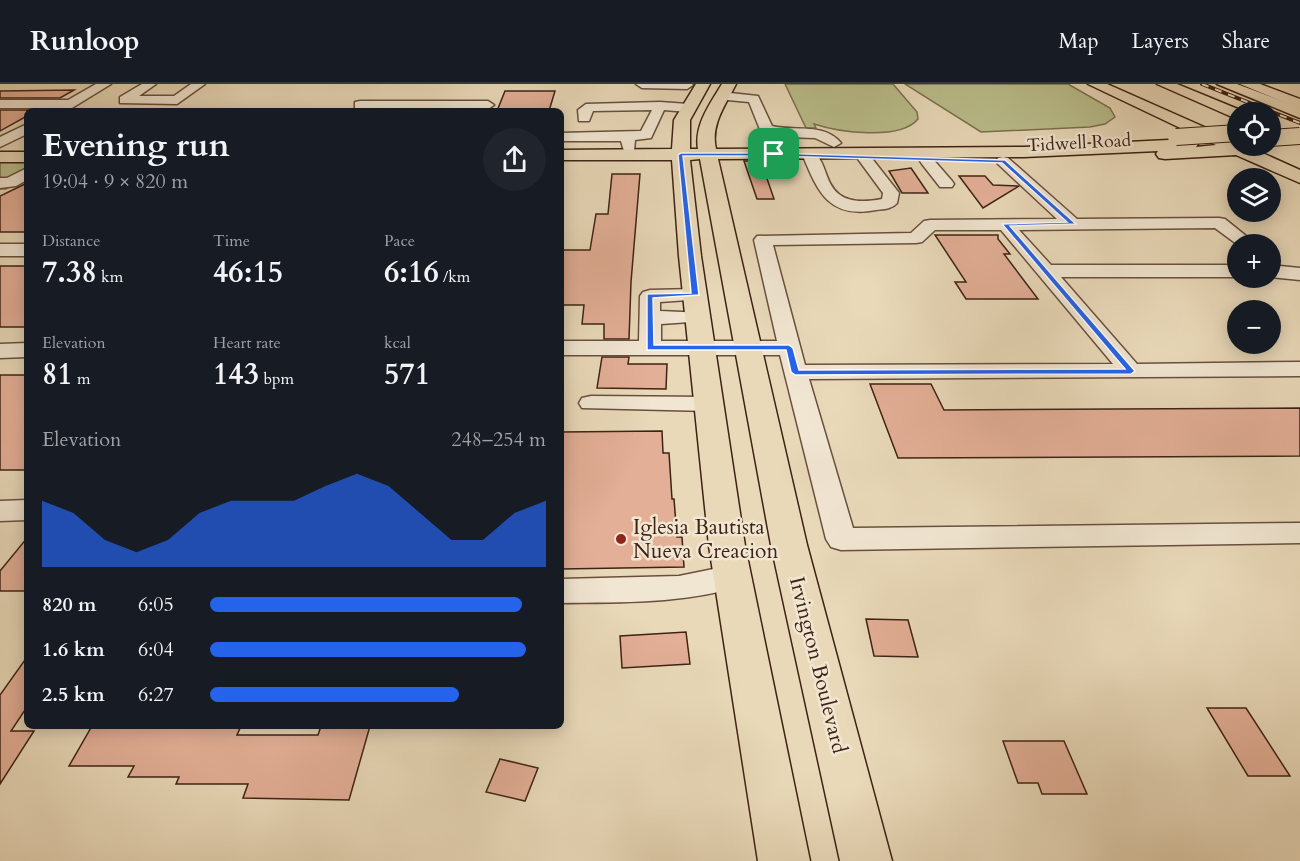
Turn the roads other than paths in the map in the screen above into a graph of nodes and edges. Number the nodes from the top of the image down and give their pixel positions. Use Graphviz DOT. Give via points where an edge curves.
graph roads {
  1 [pos="105,84"];
  2 [pos="150,84"];
  3 [pos="199,84"];
  4 [pos="642,84"];
  5 [pos="1095,84"];
  6 [pos="1164,84"];
  7 [pos="1224,84"];
  8 [pos="1246,84"];
  9 [pos="662,85"];
  10 [pos="709,86"];
  11 [pos="0,104"];
  12 [pos="70,104"];
  13 [pos="1300,104"];
  14 [pos="360,105"];
  15 [pos="488,105"];
  16 [pos="63,108"];
  17 [pos="422,108"];
  18 [pos="688,108"];
  19 [pos="1227,110"];
  20 [pos="1300,113"];
  21 [pos="654,115"];
  22 [pos="582,124"];
  23 [pos="1281,129"];
  24 [pos="1300,129"];
  25 [pos="1281,132"];
  26 [pos="564,135"];
  27 [pos="1182,135"];
  28 [pos="1281,138"];
  29 [pos="1300,138"];
  30 [pos="1227,140"];
  31 [pos="628,142"];
  32 [pos="834,143"];
  33 [pos="1227,145"];
  34 [pos="564,148"];
  35 [pos="0,150"];
  36 [pos="24,150"];
  37 [pos="694,151"];
  38 [pos="778,151"];
  39 [pos="1208,151"];
  40 [pos="564,154"];
  41 [pos="810,156"];
  42 [pos="1264,156"];
  43 [pos="0,157"];
  44 [pos="24,157"];
  45 [pos="865,159"];
  46 [pos="927,161"];
  47 [pos="1003,161"];
  48 [pos="0,170"];
  49 [pos="24,171"];
  50 [pos="24,173"];
  51 [pos="1300,177"];
  52 [pos="0,183"];
  53 [pos="946,184"];
  54 [pos="1005,224"];
  55 [pos="1072,224"];
  56 [pos="725,231"];
  57 [pos="689,232"];
  58 [pos="1234,234"];
  59 [pos="0,250"];
  60 [pos="24,250"];
  61 [pos="1046,271"];
  62 [pos="1227,271"];
  63 [pos="697,306"];
  64 [pos="564,348"];
  65 [pos="650,348"];
  66 [pos="702,348"];
  67 [pos="748,348"];
  68 [pos="24,350"];
  69 [pos="0,351"];
  70 [pos="792,360"];
  71 [pos="1300,369"];
  72 [pos="1131,371"];
  73 [pos="591,403"];
  74 [pos="709,404"];
  75 [pos="0,510"];
  76 [pos="24,510"];
  77 [pos="1300,533"];
  78 [pos="733,577"];
  79 [pos="564,591"];
  80 [pos="784,861"];
  81 [pos="866,861"];
  1 -- 12 [label="street"];
  2 -- 3 [label="street" via="124,100 177,99"];
  4 -- 9 [label="street"];
  5 -- 27 [label="main road"];
  6 -- 19 [label="main road"];
  7 -- 20 [label="main road"];
  8 -- 13 [label="main road"];
  9 -- 10 [label="street"];
  10 -- 18 [label="main road, Irvington Boulevard"];
  10 -- 32 [label="street" via="754,99 766,129 819,133"];
  10 -- 37 [label="main road, Irvington Boulevard" via="708,123"];
  11 -- 12 [label="street"];
  12 -- 16 [label="street"];
  14 -- 17 [label="street"];
  15 -- 17 [label="street"];
  18 -- 21 [label="street"];
  18 -- 37 [label="main road, Irvington Boulevard" via="682,120"];
  21 -- 22 [label="street"];
  21 -- 22 [label="street" via="591,106 584,110"];
  21 -- 31 [label="street" via="646,135"];
  22 -- 26 [label="street"];
  22 -- 31 [label="street"];
  23 -- 24 [label="main road"];
  25 -- 29 [label="main road"];
  27 -- 30 [label="main road, Tidwell Road"];
  27 -- 32 [label="main road"];
  27 -- 38 [label="main road, Tidwell Road" via="1024,152"];
  27 -- 39 [label="main road" via="1209,144"];
  28 -- 29 [label="main road, bridge"];
  31 -- 34 [label="main road, Tidwell Road"];
  31 -- 37 [label="main road, Tidwell Road"];
  32 -- 38 [label="main road"];
  33 -- 39 [label="main road"];
  35 -- 36 [label="main road"];
  37 -- 38 [label="main road, Tidwell Road"];
  37 -- 40 [label="main road, Tidwell Road"];
  37 -- 56 [label="main road, Irvington Boulevard"];
  37 -- 57 [label="main road, Irvington Boulevard"];
  38 -- 41 [label="main road"];
  39 -- 47 [label="main road"];
  41 -- 45 [label="main road"];
  41 -- 45 [label="street" via="832,199 852,208 889,203 891,193"];
  42 -- 51 [label="main road"];
  43 -- 44 [label="main road"];
  45 -- 46 [label="main road"];
  46 -- 47 [label="main road"];
  46 -- 53 [label="street"];
  47 -- 55 [label="street"];
  48 -- 49 [label="street"];
  50 -- 52 [label="street" via="10,183"];
  54 -- 55 [label="street"];
  54 -- 61 [label="street"];
  54 -- 70 [label="street" via="930,225 916,238 763,240"];
  55 -- 58 [label="street" via="1219,223"];
  56 -- 57 [label="main road"];
  56 -- 67 [label="main road, Irvington Boulevard"];
  57 -- 63 [label="main road, Irvington Boulevard"];
  59 -- 60 [label="street"];
  61 -- 62 [label="street"];
  61 -- 72 [label="street"];
  63 -- 65 [label="street" via="650,318"];
  63 -- 66 [label="main road, Irvington Boulevard"];
  64 -- 65 [label="street"];
  65 -- 66 [label="street"];
  66 -- 67 [label="street"];
  66 -- 74 [label="main road, Irvington Boulevard"];
  67 -- 70 [label="street"];
  67 -- 81 [label="main road, Irvington Boulevard" via="789,545"];
  68 -- 69 [label="street"];
  70 -- 72 [label="street"];
  70 -- 77 [label="street" via="841,539"];
  71 -- 72 [label="street"];
  73 -- 74 [label="street"];
  74 -- 78 [label="main road, Irvington Boulevard"];
  75 -- 76 [label="street"];
  78 -- 79 [label="street" via="679,588"];
  78 -- 80 [label="main road, Irvington Boulevard"];
}
